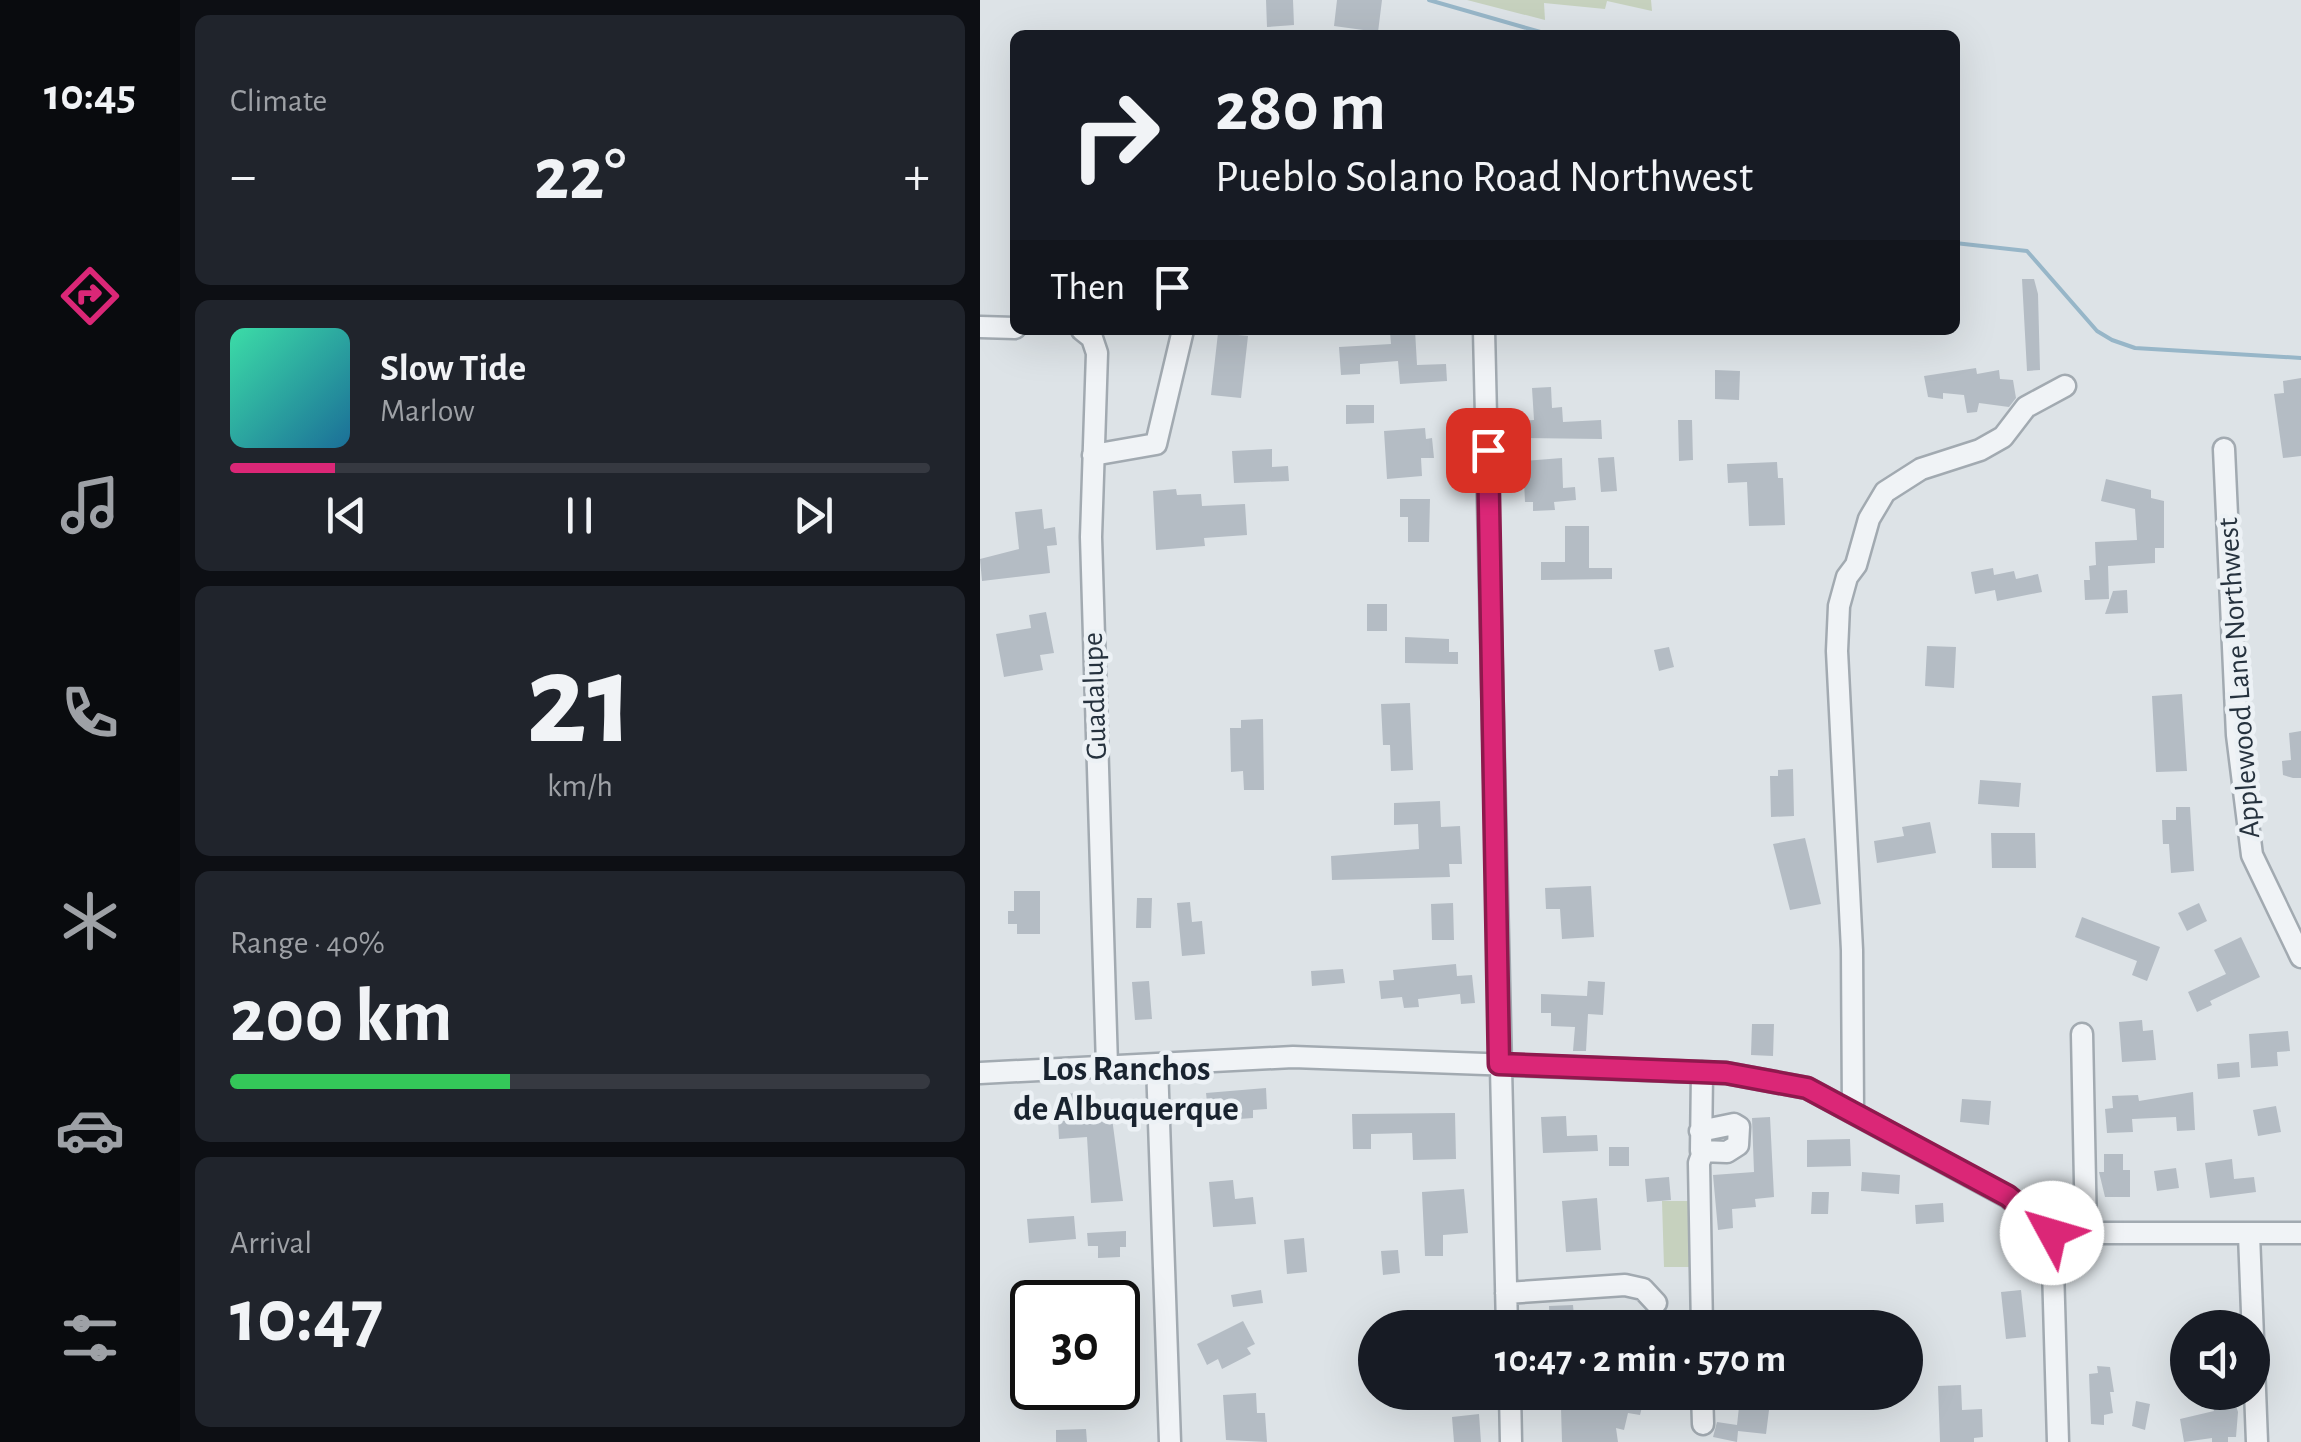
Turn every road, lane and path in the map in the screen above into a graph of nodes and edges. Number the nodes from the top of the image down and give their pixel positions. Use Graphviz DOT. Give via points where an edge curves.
graph roads {
  1 [pos="980,327"];
  2 [pos="1010,328"];
  3 [pos="1088,335"];
  4 [pos="1182,335"];
  5 [pos="1484,335"];
  6 [pos="2065,386"];
  7 [pos="2224,448"];
  8 [pos="1093,455"];
  9 [pos="2301,957"];
  10 [pos="2082,1034"];
  11 [pos="1157,1064"];
  12 [pos="1499,1064"];
  13 [pos="1107,1066"];
  14 [pos="1702,1072"];
  15 [pos="980,1073"];
  16 [pos="1852,1112"];
  17 [pos="2086,1232"];
  18 [pos="2052,1233"];
  19 [pos="2301,1233"];
  20 [pos="2249,1234"];
  21 [pos="1506,1293"];
  22 [pos="1656,1303"];
  23 [pos="1506,1310"];
  24 [pos="1702,1310"];
  25 [pos="1511,1410"];
  26 [pos="1703,1410"];
  27 [pos="1703,1424"];
  28 [pos="1170,1442"];
  29 [pos="1512,1442"];
  30 [pos="2058,1442"];
  31 [pos="2257,1442"];
  1 -- 2 [label="street"];
  3 -- 8 [label="street, Guadalupe" via="1097,353"];
  4 -- 8 [label="street" via="1156,444"];
  5 -- 12 [label="street"];
  6 -- 16 [label="street" via="2026,407 2003,436 1980,450 1921,469 1885,492 1839,606"];
  7 -- 9 [label="street, Applewood Lane Northwest" via="2237,735 2252,855"];
  8 -- 13 [label="street, Guadalupe"];
  10 -- 17 [label="street"];
  11 -- 12 [label="street" via="1296,1057"];
  11 -- 13 [label="street"];
  11 -- 28 [label="street"];
  12 -- 14 [label="street"];
  12 -- 21 [label="street"];
  13 -- 15 [label="street"];
  14 -- 16 [label="street" via="1807,1088"];
  14 -- 24 [label="street"];
  16 -- 18 [label="street" via="2008,1196"];
  17 -- 18 [label="street"];
  17 -- 20 [label="street"];
  18 -- 30 [label="street"];
  19 -- 20 [label="street"];
  20 -- 31 [label="street"];
  21 -- 22 [label="street" via="1625,1285 1644,1289"];
  21 -- 23 [label="street"];
  25 -- 29 [label="street"];
  26 -- 27 [label="street"];
}
